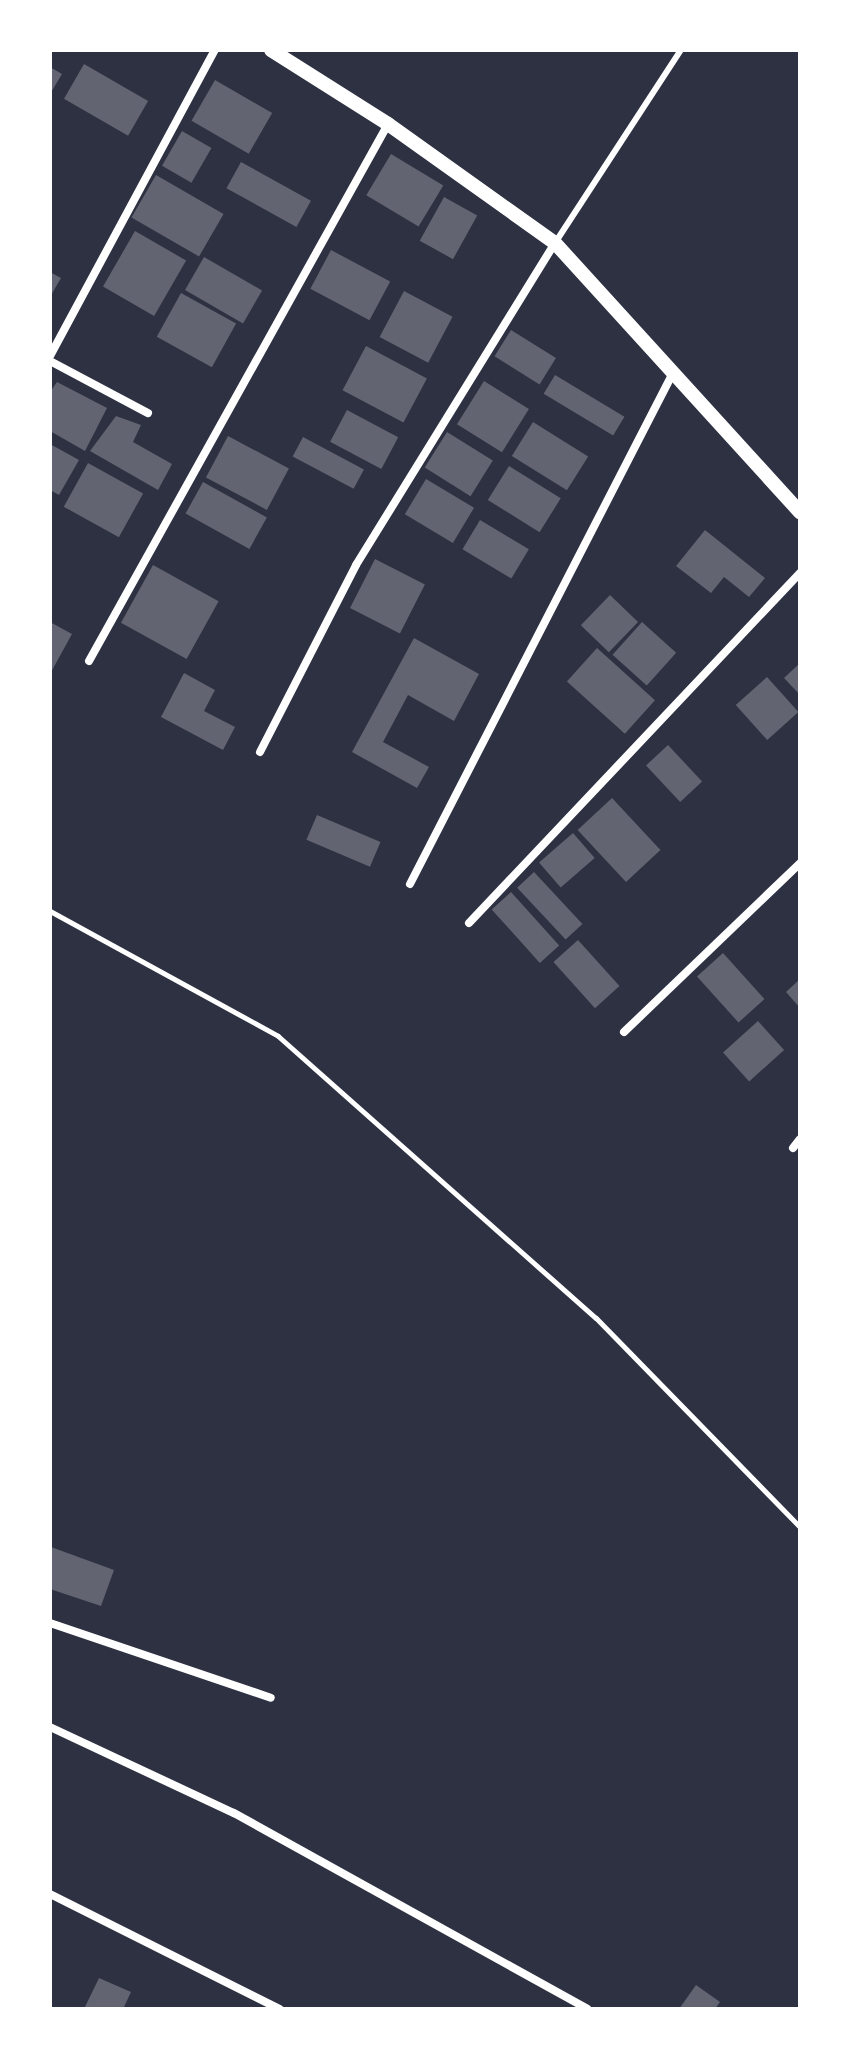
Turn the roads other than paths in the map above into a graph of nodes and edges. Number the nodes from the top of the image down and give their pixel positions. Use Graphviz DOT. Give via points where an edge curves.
graph roads {
  1 [pos="215,50"];
  2 [pos="271,50"];
  3 [pos="681,50"];
  4 [pos="388,124"];
  5 [pos="555,243"];
  6 [pos="50,359"];
  7 [pos="674,371"];
  8 [pos="148,413"];
  9 [pos="800,512"];
  10 [pos="800,573"];
  11 [pos="89,661"];
  12 [pos="260,752"];
  13 [pos="800,863"];
  14 [pos="410,884"];
  15 [pos="469,923"];
  16 [pos="624,1032"];
  17 [pos="800,1139"];
  18 [pos="793,1148"];
  19 [pos="50,1623"];
  20 [pos="271,1698"];
  21 [pos="50,1727"];
  22 [pos="50,1894"];
  23 [pos="280,2009"];
  24 [pos="587,2009"];
  1 -- 6 [label="street"];
  2 -- 4 [label="street"];
  3 -- 5 [label="lane"];
  4 -- 5 [label="street"];
  4 -- 11 [label="street"];
  5 -- 7 [label="street"];
  5 -- 12 [label="street" via="356,565"];
  6 -- 8 [label="street"];
  7 -- 9 [label="street"];
  7 -- 14 [label="street"];
  10 -- 15 [label="street"];
  13 -- 16 [label="street"];
  17 -- 18 [label="street"];
  19 -- 20 [label="street"];
  21 -- 24 [label="street" via="222,1807"];
  22 -- 23 [label="street"];
}
